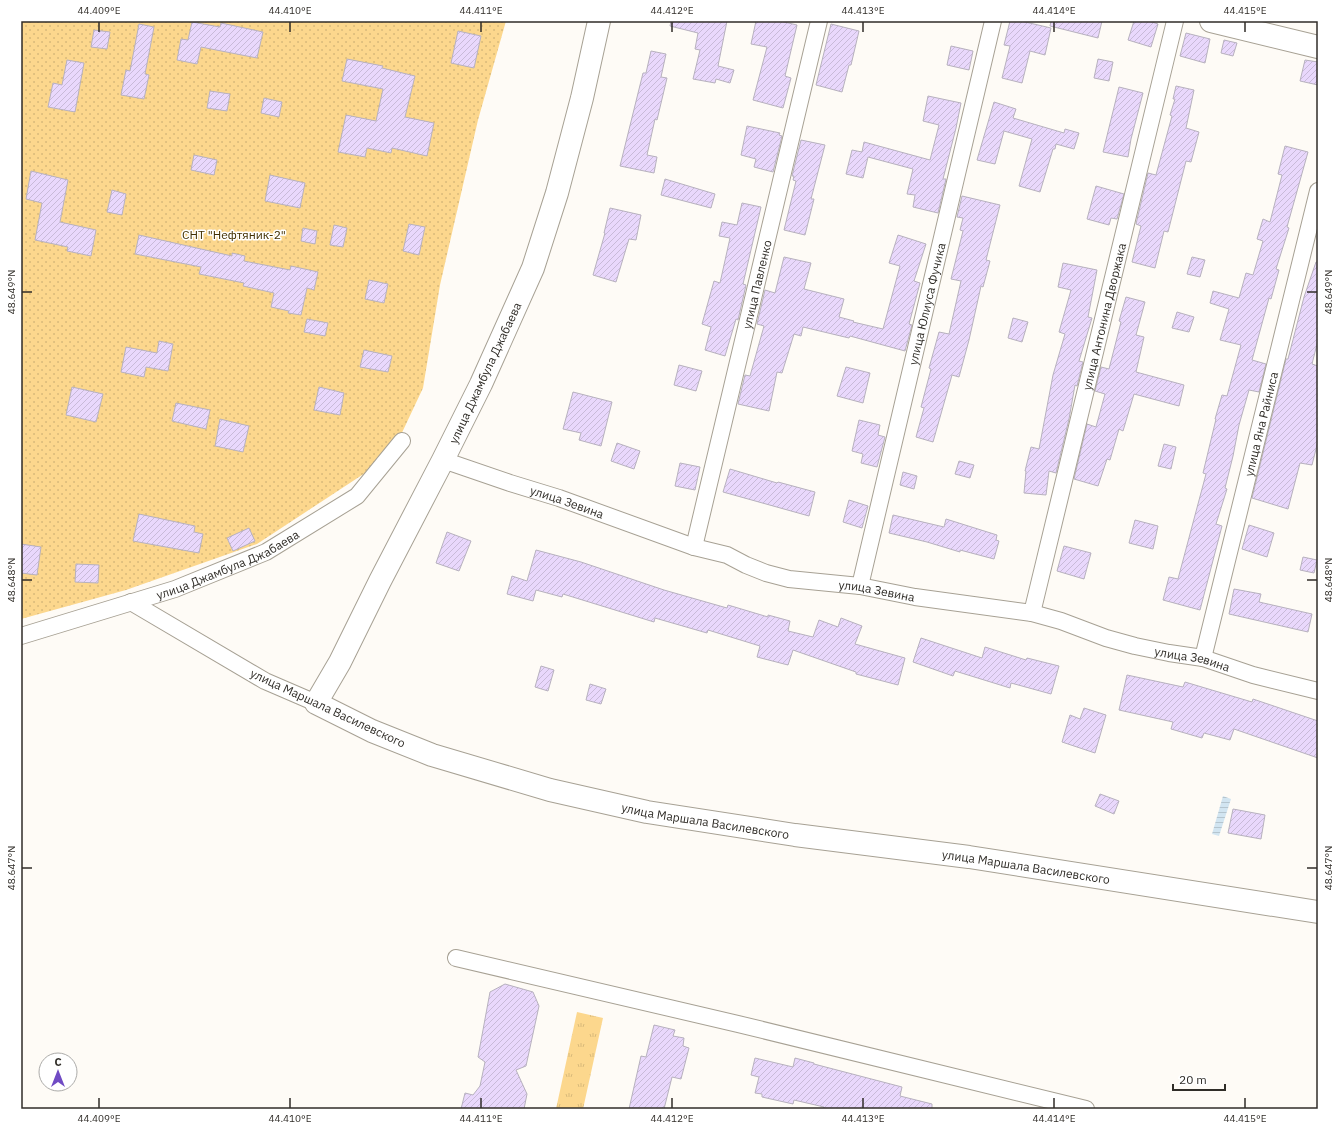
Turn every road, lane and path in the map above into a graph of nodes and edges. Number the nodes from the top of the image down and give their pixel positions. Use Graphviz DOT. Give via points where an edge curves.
graph roads {
  1 [pos="599,21"];
  2 [pos="819,21"];
  3 [pos="993,21"];
  4 [pos="1175,21"];
  5 [pos="1211,21"];
  6 [pos="1318,47"];
  7 [pos="1318,191"];
  8 [pos="402,440"];
  9 [pos="443,460"];
  10 [pos="694,547"];
  11 [pos="860,586"];
  12 [pos="131,602"];
  13 [pos="1032,613"];
  14 [pos="21,636"];
  15 [pos="1203,658"];
  16 [pos="1318,691"];
  17 [pos="316,703"];
  18 [pos="1318,912"];
  19 [pos="456,958"];
  20 [pos="1086,1109"];
  1 -- 9 [label="main road, улица Джамбула Джабаева" via="557,193 533,268 481,384"];
  2 -- 10 [label="street, улица Павленко"];
  3 -- 11 [label="street, улица Юлиуса Фучика"];
  4 -- 13 [label="street, улица Антонина Дворжака"];
  5 -- 6 [label="main road"];
  7 -- 15 [label="street, улица Яна Райниса"];
  8 -- 12 [label="street, улица Джамбула Джабаева" via="357,496 266,552 175,589"];
  9 -- 10 [label="street, улица Зевина" via="559,498"];
  9 -- 17 [label="main road, улица Джамбула Джабаева" via="340,662"];
  10 -- 11 [label="street, улица Зевина" via="727,556 766,573 789,579"];
  11 -- 13 [label="street, улица Зевина" via="914,597"];
  12 -- 14 [label="street, улица Джамбула Джабаева"];
  12 -- 17 [label="street, улица Маршала Василевского" via="265,681"];
  13 -- 15 [label="street, улица Зевина" via="1135,646"];
  15 -- 16 [label="street, улица Зевина" via="1252,675"];
  17 -- 18 [label="main road, улица Маршала Василевского" via="372,731 432,755 550,790 647,812 795,835 969,857"];
  19 -- 20 [label="street"];
}
